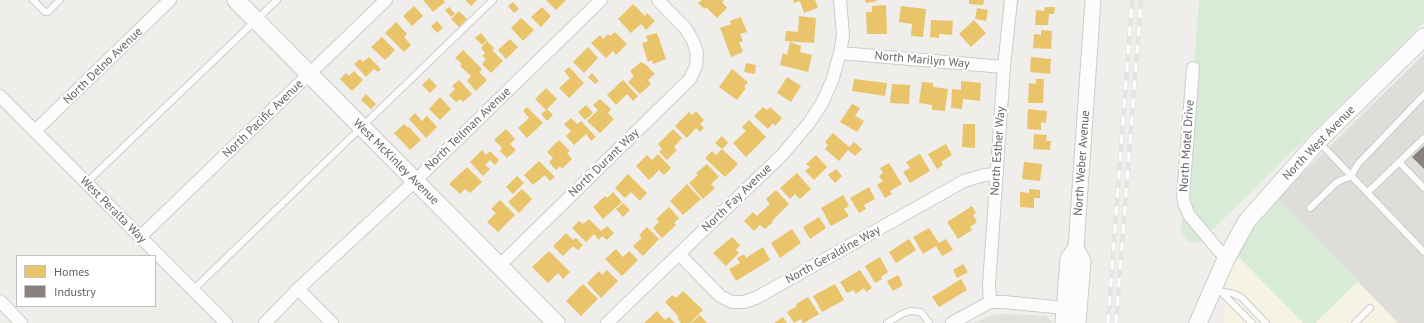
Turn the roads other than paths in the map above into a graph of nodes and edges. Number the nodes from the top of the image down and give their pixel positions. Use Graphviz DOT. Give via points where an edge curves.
graph roads {
  1 [pos="32,0"];
  2 [pos="60,0"];
  3 [pos="170,0"];
  4 [pos="236,0"];
  5 [pos="277,0"];
  6 [pos="386,0"];
  7 [pos="493,0"];
  8 [pos="601,0"];
  9 [pos="658,0"];
  10 [pos="840,0"];
  11 [pos="1011,0"];
  12 [pos="1093,0"];
  13 [pos="256,20"];
  14 [pos="1424,37"];
  15 [pos="840,53"];
  16 [pos="1004,67"];
  17 [pos="1194,68"];
  18 [pos="310,74"];
  19 [pos="1424,95"];
  20 [pos="0,96"];
  21 [pos="361,127"];
  22 [pos="35,131"];
  23 [pos="1424,138"];
  24 [pos="1318,141"];
  25 [pos="1399,162"];
  26 [pos="997,174"];
  27 [pos="1351,176"];
  28 [pos="415,181"];
  29 [pos="86,183"];
  30 [pos="1424,188"];
  31 [pos="1367,193"];
  32 [pos="1310,208"];
  33 [pos="140,237"];
  34 [pos="1076,247"];
  35 [pos="1424,252"];
  36 [pos="679,254"];
  37 [pos="1226,259"];
  38 [pos="499,266"];
  39 [pos="298,289"];
  40 [pos="1218,289"];
  41 [pos="193,290"];
  42 [pos="1241,297"];
  43 [pos="0,301"];
  44 [pos="990,302"];
  45 [pos="1234,304"];
  46 [pos="1370,308"];
  47 [pos="1063,316"];
  48 [pos="1261,321"];
  49 [pos="21,323"];
  50 [pos="226,323"];
  51 [pos="265,323"];
  52 [pos="332,323"];
  53 [pos="556,323"];
  54 [pos="607,323"];
  55 [pos="887,323"];
  56 [pos="929,323"];
  57 [pos="952,323"];
  58 [pos="1072,323"];
  59 [pos="1078,323"];
  60 [pos="1198,323"];
  61 [pos="1252,323"];
  62 [pos="1355,323"];
  1 -- 2 [label="lane" via="48,12"];
  3 -- 22 [label="street, North Delno Avenue"];
  4 -- 13 [label="main road, West McKinley Avenue"];
  5 -- 13 [label="lane"];
  6 -- 18 [label="street, North Pacific Avenue"];
  7 -- 21 [label="lane"];
  8 -- 28 [label="street, North Teilman Avenue"];
  9 -- 38 [label="street, North Durant Way" via="686,28 693,41 697,54 696,66 690,79"];
  10 -- 15 [label="street, North Fay Avenue" via="843,35"];
  11 -- 16 [label="street, North Esther Way"];
  12 -- 34 [label="street, North Weber Avenue"];
  13 -- 18 [label="main road, West McKinley Avenue"];
  13 -- 29 [label="lane"];
  14 -- 24 [label="main road, North West Avenue"];
  15 -- 16 [label="street, North Marilyn Way"];
  15 -- 36 [label="street, North Fay Avenue" via="822,103 796,140"];
  16 -- 26 [label="street, North Esther Way"];
  17 -- 37 [label="street, North Motel Drive" via="1184,203 1188,215"];
  18 -- 21 [label="main road, West McKinley Avenue"];
  18 -- 33 [label="street, North Pacific Avenue"];
  19 -- 27 [label="lane" via="1358,164"];
  20 -- 22 [label="street, West Peralta Way"];
  21 -- 28 [label="main road, West McKinley Avenue"];
  21 -- 41 [label="lane"];
  22 -- 29 [label="street, West Peralta Way"];
  23 -- 25 [label="lane"];
  24 -- 27 [label="lane"];
  24 -- 37 [label="main road, North West Avenue" via="1247,221"];
  25 -- 30 [label="lane"];
  25 -- 31 [label="lane"];
  26 -- 36 [label="street, North Geraldine Way" via="964,181 756,298 744,302 732,302 720,296"];
  26 -- 44 [label="street, North Esther Way"];
  27 -- 31 [label="lane"];
  27 -- 32 [label="lane" via="1337,182"];
  28 -- 38 [label="main road, West McKinley Avenue"];
  28 -- 39 [label="street, North Teilman Avenue"];
  29 -- 33 [label="street, West Peralta Way"];
  31 -- 35 [label="lane"];
  33 -- 41 [label="street, West Peralta Way"];
  34 -- 47 [label="street, North Weber Avenue" via="1068,259"];
  34 -- 59 [label="street" via="1082,261"];
  36 -- 54 [label="street, North Fay Avenue"];
  37 -- 40 [label="main road"];
  38 -- 53 [label="main road, West McKinley Avenue"];
  39 -- 51 [label="street, North Teilman Avenue"];
  39 -- 52 [label="street"];
  40 -- 42 [label="lane"];
  40 -- 45 [label="lane"];
  40 -- 60 [label="main road"];
  41 -- 50 [label="street, West Peralta Way"];
  42 -- 45 [label="lane"];
  42 -- 48 [label="lane"];
  43 -- 49 [label="street"];
  44 -- 47 [label="street" via="1004,302"];
  44 -- 57 [label="street"];
  45 -- 61 [label="lane"];
  46 -- 62 [label="lane"];
  47 -- 58 [label="street" via="1071,316"];
  55 -- 56 [label="lane" via="910,311 921,312"];
}
